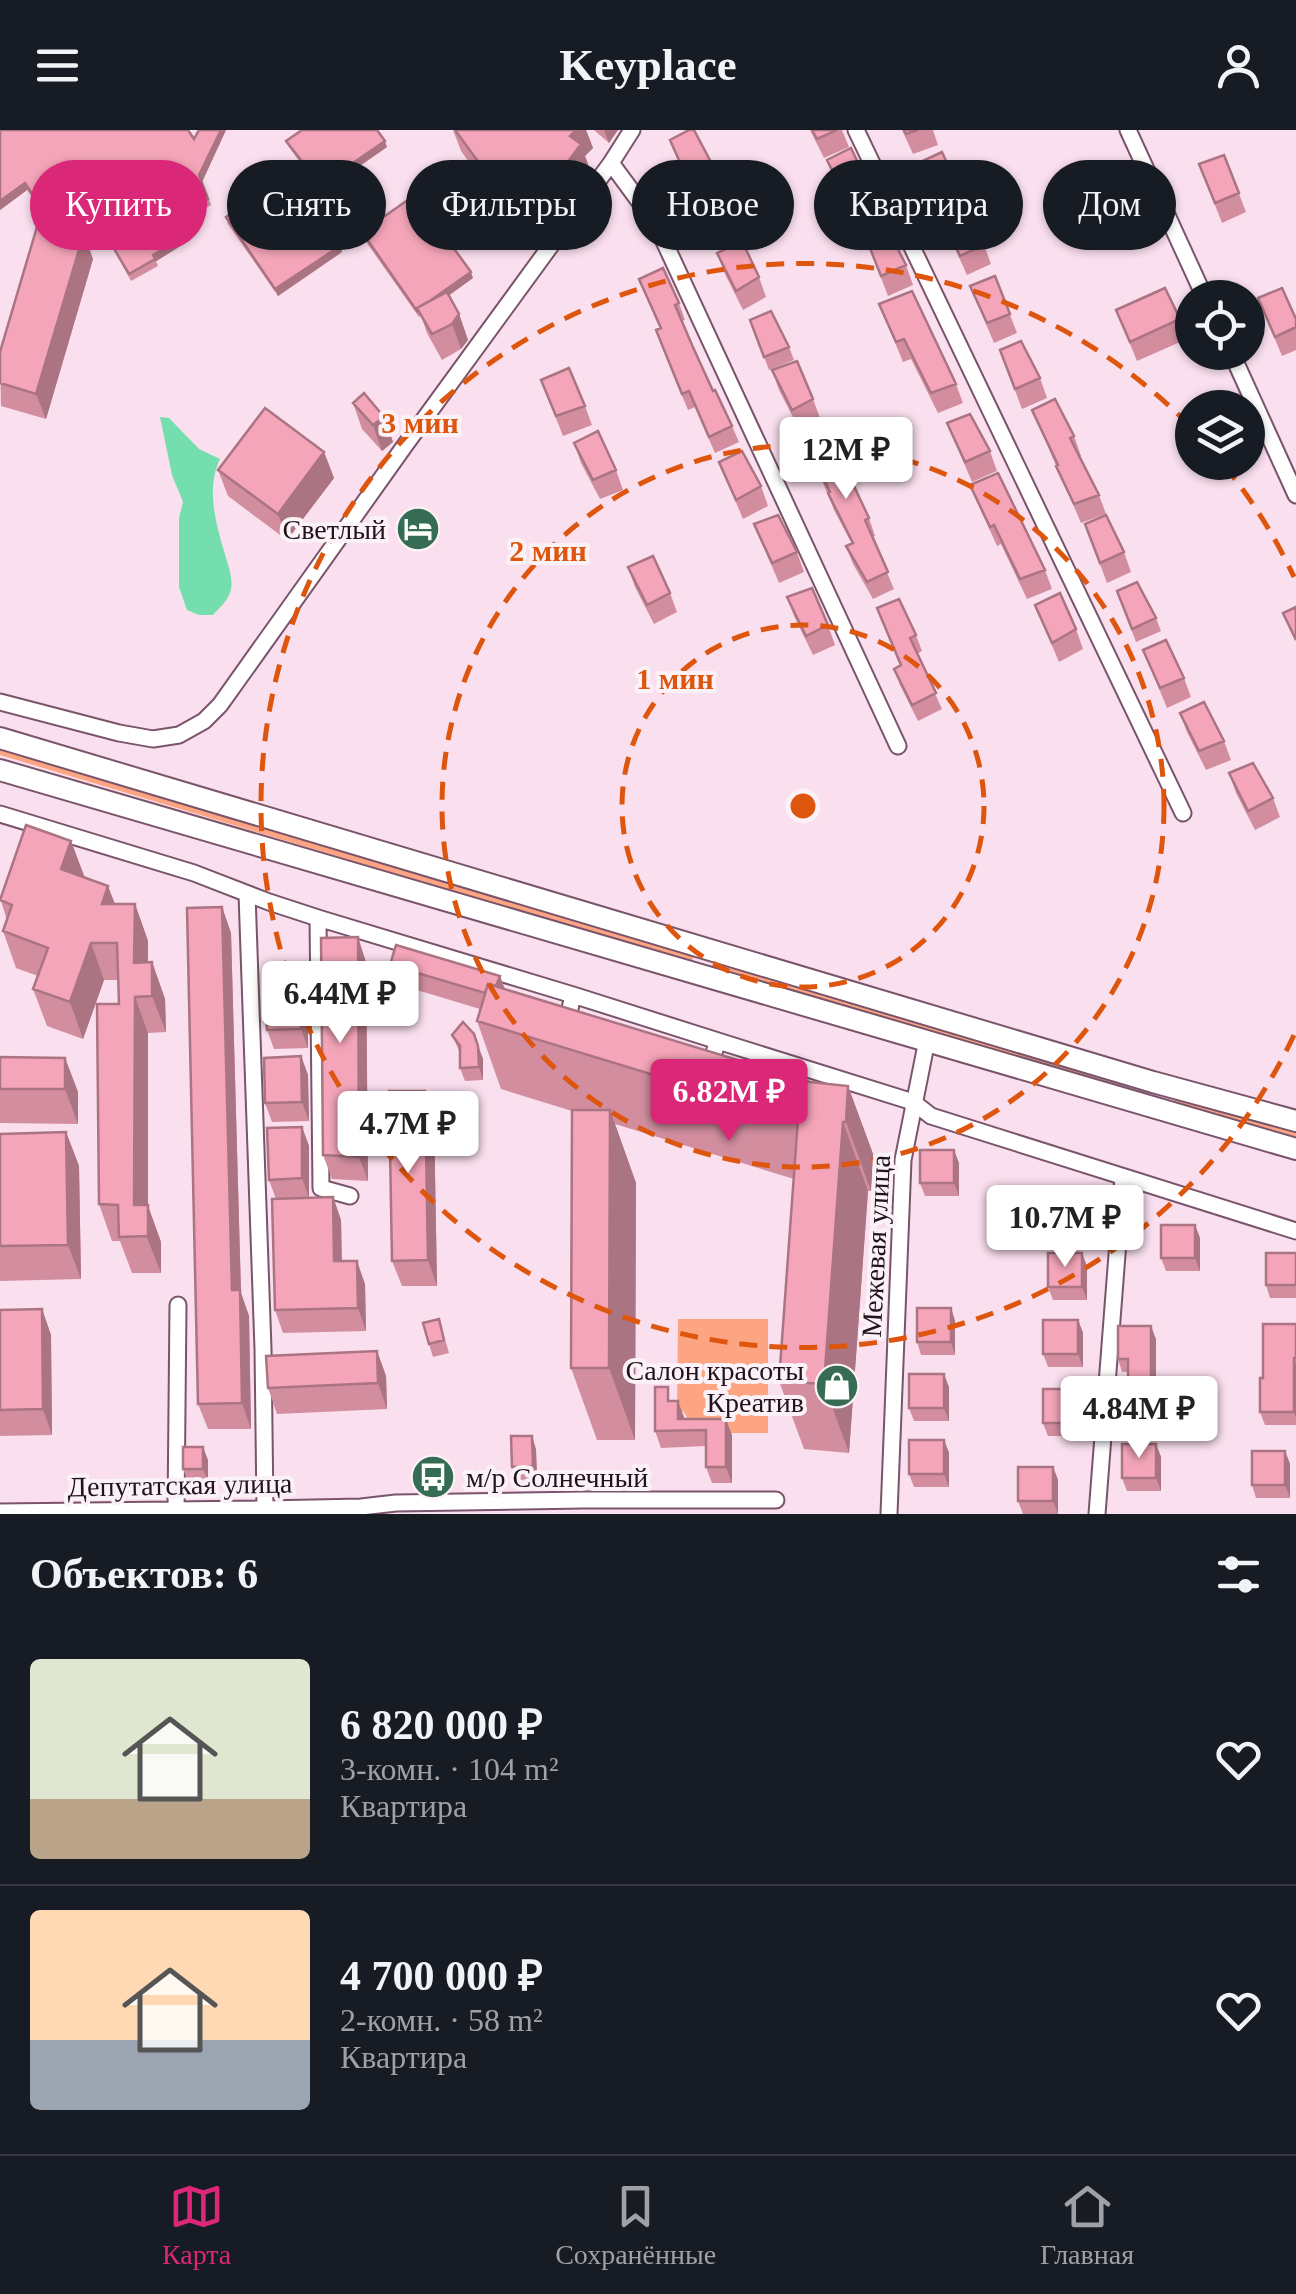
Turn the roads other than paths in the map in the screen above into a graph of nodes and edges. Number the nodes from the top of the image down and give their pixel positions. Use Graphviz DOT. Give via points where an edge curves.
graph roads {
  1 [pos="632,130"];
  2 [pos="856,130"];
  3 [pos="1128,130"];
  4 [pos="612,161"];
  5 [pos="612,164"];
  6 [pos="548,250"];
  7 [pos="1197,280"];
  8 [pos="1238,370"];
  9 [pos="1296,495"];
  10 [pos="0,702"];
  11 [pos="0,738"];
  12 [pos="898,746"];
  13 [pos="0,770"];
  14 [pos="1183,813"];
  15 [pos="0,814"];
  16 [pos="247,894"];
  17 [pos="318,918"];
  18 [pos="712,949"];
  19 [pos="704,976"];
  20 [pos="573,995"];
  21 [pos="718,1040"];
  22 [pos="927,1040"];
  23 [pos="562,1046"];
  24 [pos="1153,1082"];
  25 [pos="702,1088"];
  26 [pos="913,1102"];
  27 [pos="1146,1105"];
  28 [pos="1296,1122"];
  29 [pos="1296,1150"];
  30 [pos="1123,1178"];
  31 [pos="350,1196"];
  32 [pos="1296,1231"];
  33 [pos="178,1304"];
  34 [pos="776,1500"];
  35 [pos="265,1509"];
  36 [pos="176,1510"];
  37 [pos="0,1512"];
  38 [pos="889,1514"];
  39 [pos="1098,1514"];
  1 -- 4 [label="street"];
  2 -- 14 [label="street"];
  3 -- 7 [label="street"];
  5 -- 12 [label="street" via="656,224"];
  6 -- 10 [label="street" via="204,722 153,739"];
  8 -- 9 [label="street"];
  11 -- 18 [label="main road"];
  13 -- 19 [label="main road"];
  15 -- 16 [label="street"];
  16 -- 17 [label="street"];
  16 -- 35 [label="street"];
  17 -- 20 [label="street"];
  17 -- 31 [label="street" via="322,1188"];
  18 -- 19 [label="main road" via="701,960"];
  18 -- 24 [label="main road"];
  19 -- 22 [label="main road"];
  20 -- 21 [label="street"];
  20 -- 23 [label="street"];
  21 -- 25 [label="street"];
  21 -- 26 [label="street"];
  22 -- 26 [label="street, Межевая улица"];
  22 -- 27 [label="main road"];
  24 -- 27 [label="main road"];
  24 -- 28 [label="main road"];
  26 -- 30 [label="street" via="931,1116"];
  26 -- 38 [label="street, Межевая улица" via="903,1160"];
  27 -- 29 [label="main road"];
  30 -- 32 [label="street"];
  30 -- 39 [label="street"];
  33 -- 36 [label="street"];
  34 -- 35 [label="street, Депутатская улица"];
  35 -- 36 [label="street, Депутатская улица"];
  36 -- 37 [label="street, Депутатская улица"];
}
